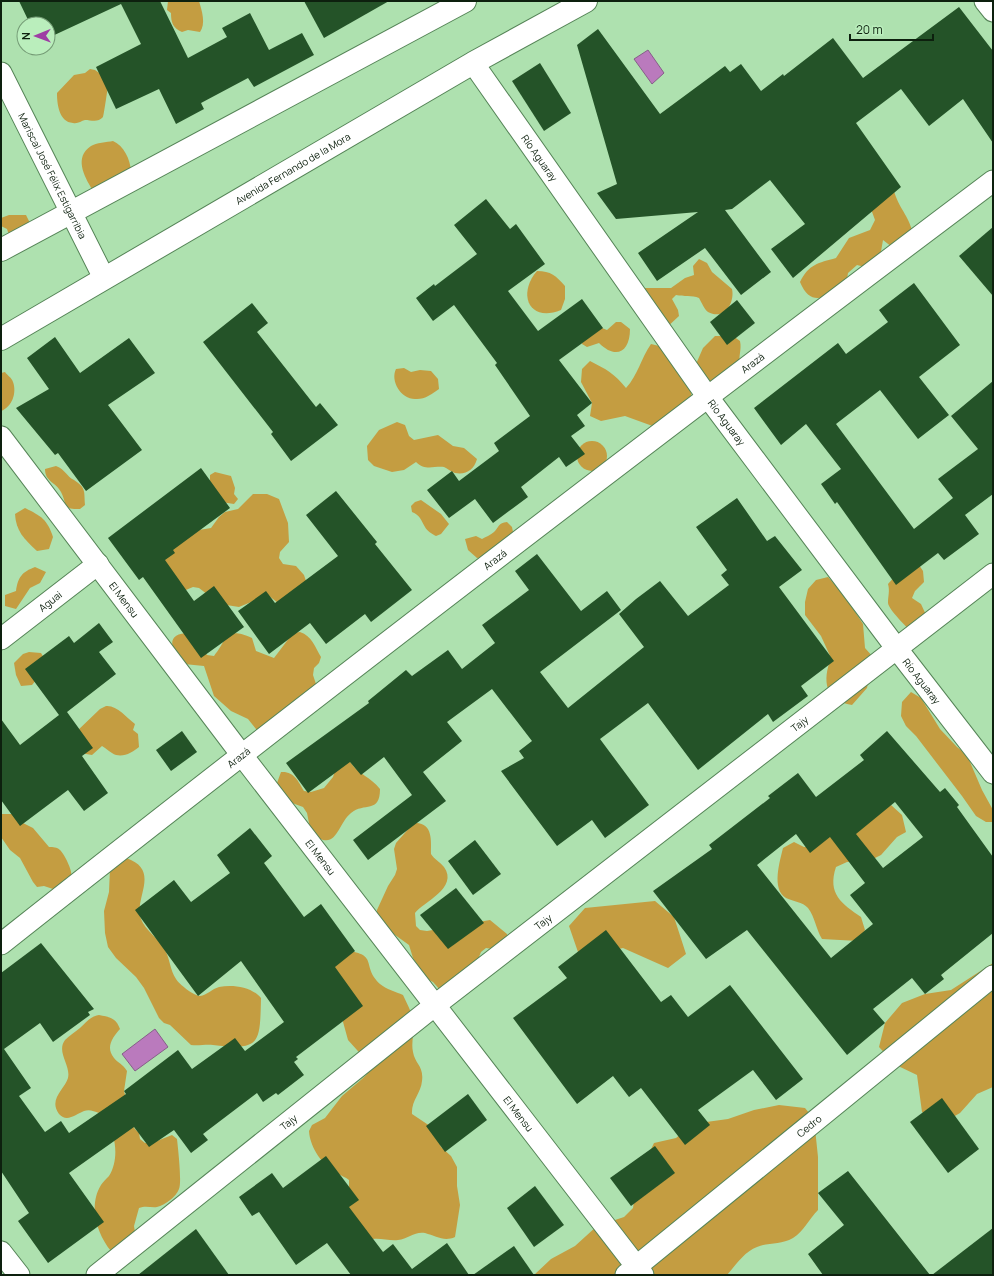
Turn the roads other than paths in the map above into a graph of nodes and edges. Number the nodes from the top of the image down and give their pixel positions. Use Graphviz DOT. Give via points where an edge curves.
graph roads {
  1 [pos="465,1"];
  2 [pos="586,1"];
  3 [pos="985,1"];
  4 [pos="993,11"];
  5 [pos="473,63"];
  6 [pos="1,73"];
  7 [pos="993,181"];
  8 [pos="72,212"];
  9 [pos="1,250"];
  10 [pos="104,278"];
  11 [pos="1,339"];
  12 [pos="707,396"];
  13 [pos="1,437"];
  14 [pos="98,564"];
  15 [pos="993,574"];
  16 [pos="1,639"];
  17 [pos="896,649"];
  18 [pos="241,754"];
  19 [pos="993,773"];
  20 [pos="1,944"];
  21 [pos="993,976"];
  22 [pos="434,1006"];
  23 [pos="1,1252"];
  24 [pos="635,1272"];
  25 [pos="19,1275"];
  26 [pos="97,1275"];
  1 -- 8 [label="main road"];
  2 -- 5 [label="main road, Avenida Fernando de la Mora"];
  3 -- 4 [label="street"];
  5 -- 10 [label="main road, Avenida Fernando de la Mora"];
  5 -- 12 [label="street, Río Aguaray"];
  6 -- 8 [label="street, Mariscal José Félix Estigarribia"];
  7 -- 12 [label="street, Arazá"];
  8 -- 9 [label="main road"];
  8 -- 10 [label="street, Mariscal José Félix Estigarribia"];
  10 -- 11 [label="main road, Avenida Fernando de la Mora"];
  12 -- 17 [label="street, Río Aguaray"];
  12 -- 18 [label="street, Arazá"];
  13 -- 14 [label="street, El Mensu"];
  14 -- 16 [label="street, Aguai"];
  14 -- 18 [label="street, El Mensu"];
  15 -- 17 [label="street, Tajy"];
  17 -- 19 [label="street, Río Aguaray"];
  17 -- 22 [label="street, Tajy"];
  18 -- 20 [label="street, Arazá"];
  18 -- 22 [label="street, El Mensu"];
  21 -- 24 [label="street, Cedro"];
  22 -- 24 [label="street, El Mensu"];
  22 -- 26 [label="street, Tajy"];
  23 -- 25 [label="street"];
}
